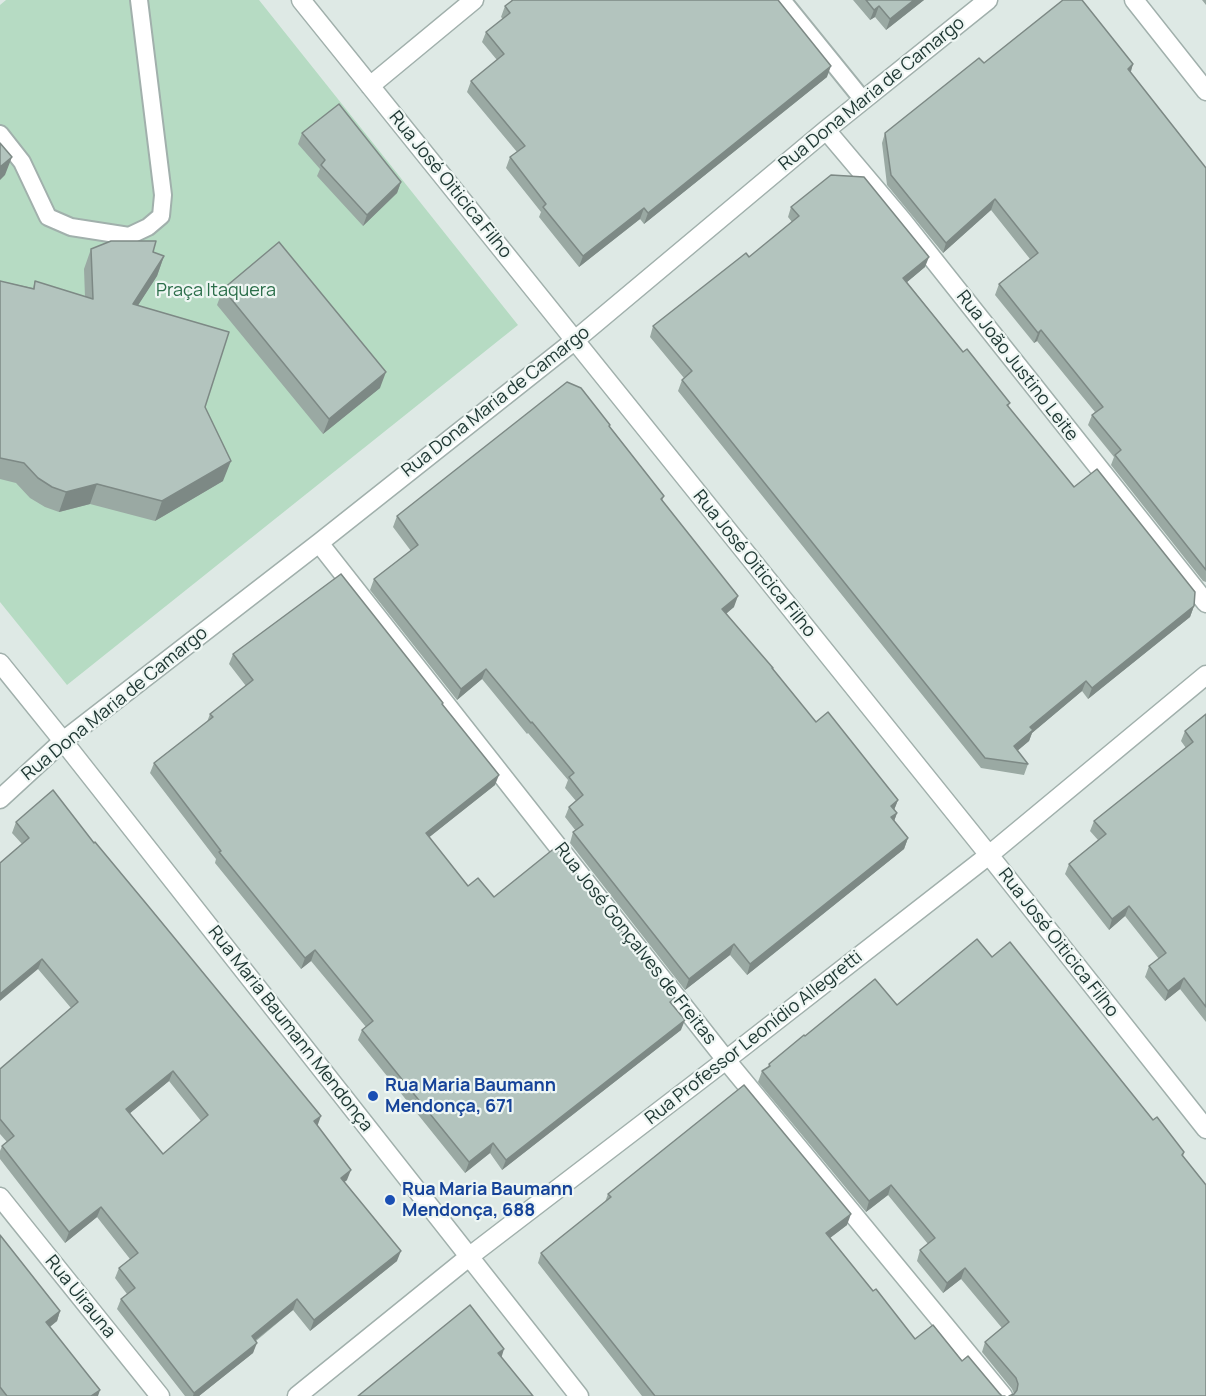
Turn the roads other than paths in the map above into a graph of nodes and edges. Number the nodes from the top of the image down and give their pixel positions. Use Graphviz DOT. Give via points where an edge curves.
graph roads {
  1 [pos="139,0"];
  2 [pos="301,0"];
  3 [pos="474,0"];
  4 [pos="782,0"];
  5 [pos="988,0"];
  6 [pos="1134,0"];
  7 [pos="370,86"];
  8 [pos="1206,91"];
  9 [pos="863,100"];
  10 [pos="826,130"];
  11 [pos="0,134"];
  12 [pos="574,341"];
  13 [pos="319,543"];
  14 [pos="1206,603"];
  15 [pos="0,663"];
  16 [pos="1206,675"];
  17 [pos="63,741"];
  18 [pos="0,799"];
  19 [pos="989,855"];
  20 [pos="726,1060"];
  21 [pos="1206,1129"];
  22 [pos="0,1197"];
  23 [pos="470,1256"];
  24 [pos="160,1396"];
  25 [pos="297,1396"];
  26 [pos="579,1396"];
  27 [pos="1002,1396"];
  1 -- 11 [label="lane" via="163,195 161,216 129,236 71,227 48,218 22,162"];
  2 -- 7 [label="street, Rua José Oiticica Filho"];
  3 -- 7 [label="street"];
  4 -- 9 [label="lane"];
  5 -- 9 [label="street, Rua Dona Maria de Camargo"];
  6 -- 8 [label="street"];
  7 -- 12 [label="street, Rua José Oiticica Filho"];
  9 -- 10 [label="street, Rua Dona Maria de Camargo"];
  10 -- 12 [label="street, Rua Dona Maria de Camargo"];
  10 -- 14 [label="street, Rua João Justino Leite"];
  12 -- 13 [label="street, Rua Dona Maria de Camargo"];
  12 -- 19 [label="street, Rua José Oiticica Filho"];
  13 -- 17 [label="street, Rua Dona Maria de Camargo"];
  13 -- 20 [label="street, Rua José Gonçalves de Freitas"];
  15 -- 17 [label="street, Rua Maria Baumann Mendonça"];
  16 -- 19 [label="street, Rua Professor Leonídio Allegretti"];
  17 -- 18 [label="street, Rua Dona Maria de Camargo"];
  17 -- 23 [label="street, Rua Maria Baumann Mendonça"];
  19 -- 20 [label="street, Rua Professor Leonídio Allegretti"];
  19 -- 21 [label="street, Rua José Oiticica Filho"];
  20 -- 23 [label="street, Rua Professor Leonídio Allegretti"];
  20 -- 27 [label="street, Rua José Gonçalves de Freitas"];
  22 -- 24 [label="street, Rua Uirauna"];
  23 -- 25 [label="street, Rua Professor Leonídio Allegretti"];
  23 -- 26 [label="street, Rua Maria Baumann Mendonça"];
}
